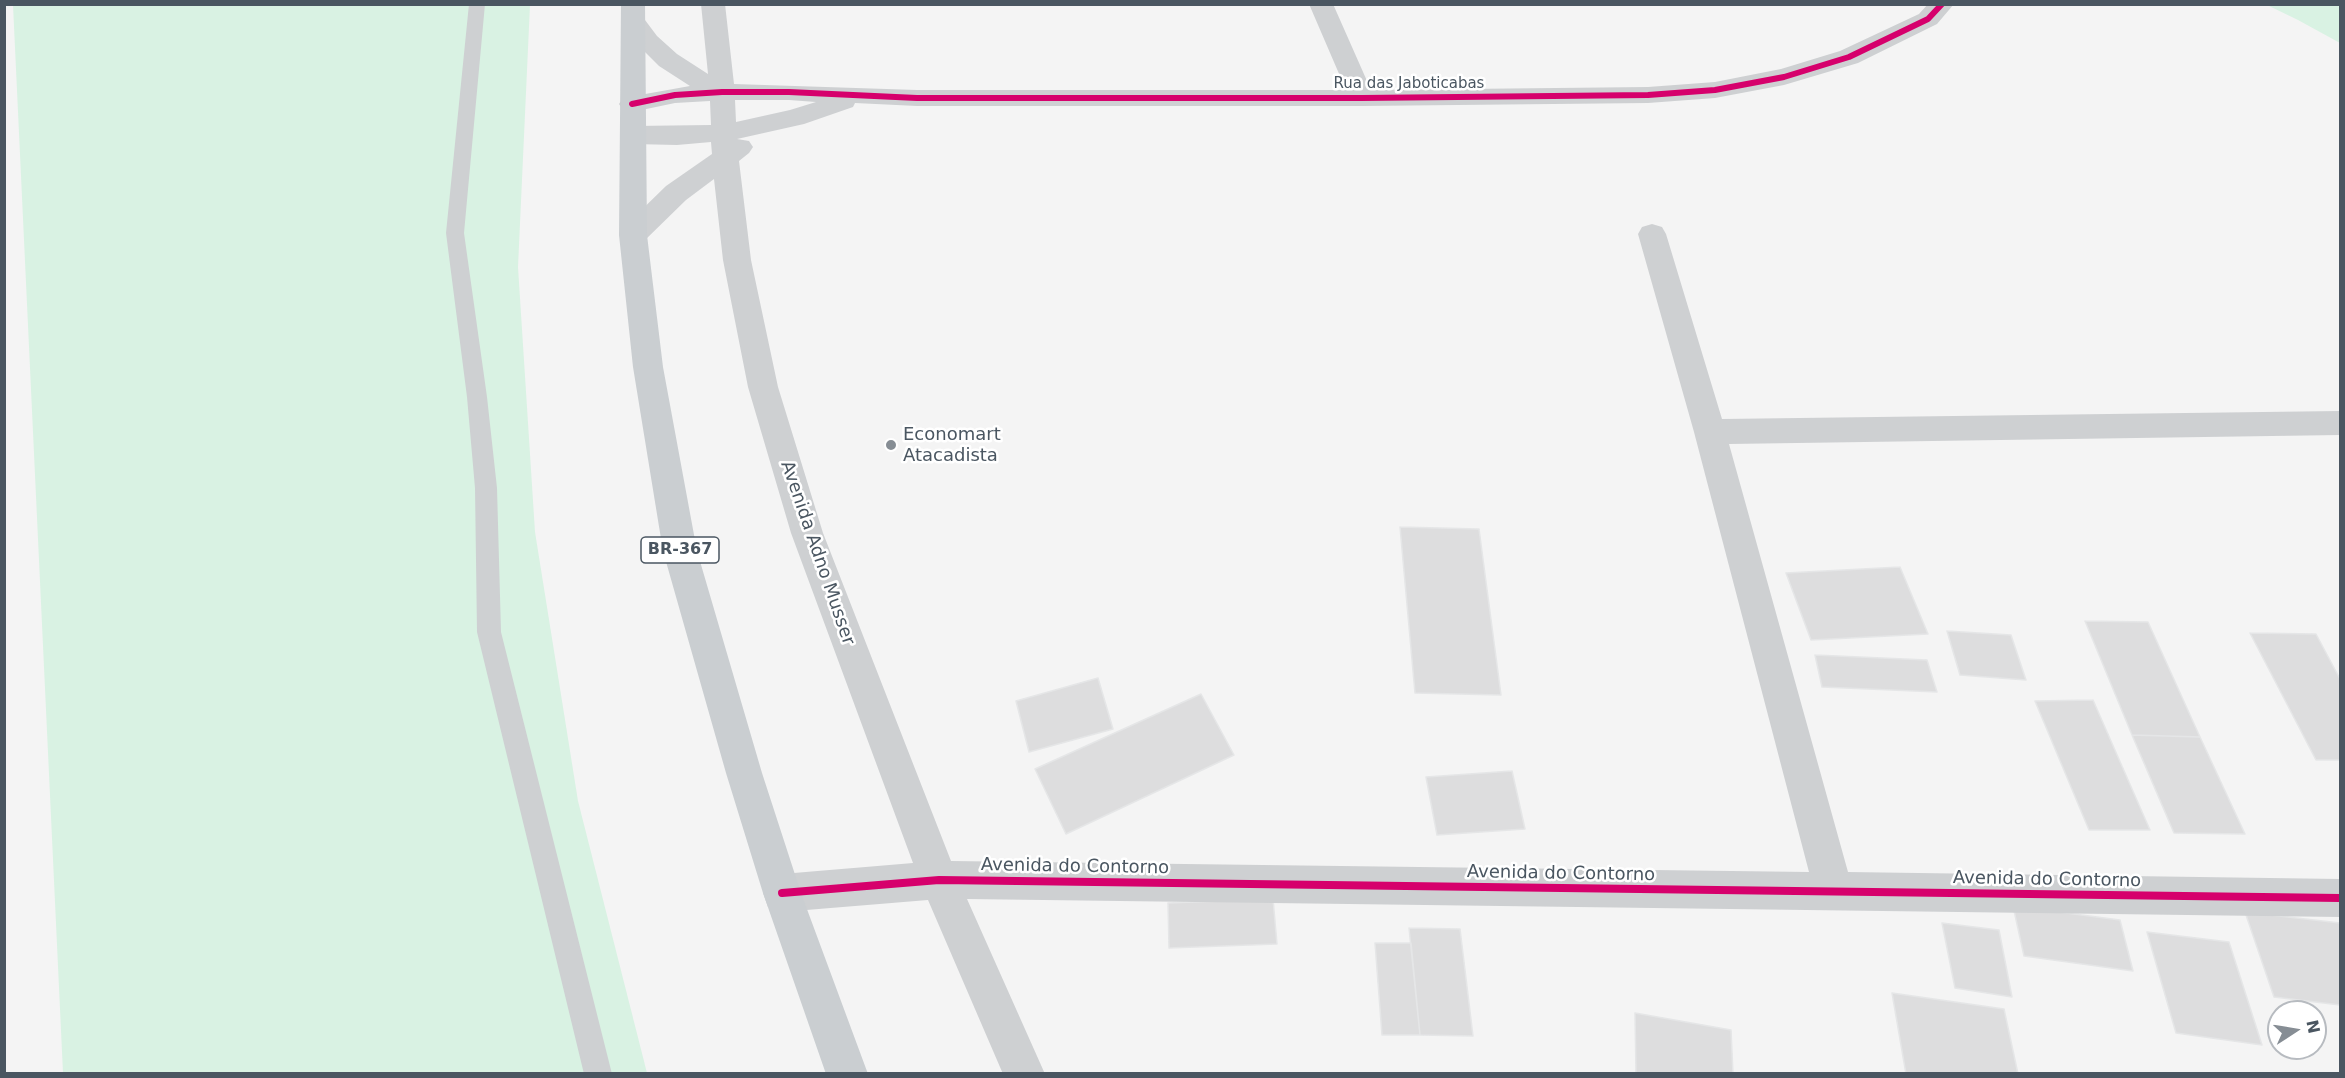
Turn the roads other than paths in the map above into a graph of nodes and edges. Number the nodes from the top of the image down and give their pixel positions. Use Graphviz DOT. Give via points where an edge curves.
graph roads {
  1 [pos="477,4"];
  2 [pos="713,4"];
  3 [pos="1321,4"];
  4 [pos="1942,4"];
  5 [pos="633,13"];
  6 [pos="722,92"];
  7 [pos="857,96"];
  8 [pos="1362,98"];
  9 [pos="632,119"];
  10 [pos="724,145"];
  11 [pos="1652,234"];
  12 [pos="633,235"];
  13 [pos="2340,423"];
  14 [pos="1710,432"];
  15 [pos="939,880"];
  16 [pos="782,893"];
  17 [pos="1834,893"];
  18 [pos="2340,898"];
  19 [pos="598,1074"];
  20 [pos="847,1074"];
  21 [pos="1024,1074"];
  1 -- 19 [label="lane" via="455,232 486,489 489,632"];
  2 -- 6 [label="street, Avenida Adno Musser"];
  3 -- 8 [label="street"];
  4 -- 8 [label="street, Rua das Jaboticabas" via="1928,19 1849,57 1785,77 1716,90 1648,95"];
  5 -- 6 [label="street" via="648,41 669,60"];
  5 -- 9 [label="main road, BR-367"];
  6 -- 7 [label="street, Rua das Jaboticabas"];
  6 -- 9 [label="street, Rua das Jaboticabas" via="675,95"];
  6 -- 10 [label="street, Avenida Adno Musser"];
  7 -- 8 [label="street, Rua das Jaboticabas"];
  7 -- 10 [label="street"];
  9 -- 10 [label="street" via="677,136"];
  9 -- 12 [label="main road, BR-367"];
  10 -- 12 [label="street"];
  10 -- 15 [label="street, Avenida Adno Musser" via="737,260 763,387 807,533"];
  11 -- 14 [label="street"];
  12 -- 16 [label="main road, BR-367" via="648,367 680,551"];
  13 -- 14 [label="street"];
  14 -- 17 [label="street"];
  15 -- 16 [label="street, Avenida do Contorno"];
  15 -- 17 [label="street, Avenida do Contorno"];
  15 -- 21 [label="street, Avenida Adno Musser"];
  16 -- 20 [label="main road, BR-367"];
  17 -- 18 [label="street, Avenida do Contorno"];
}
